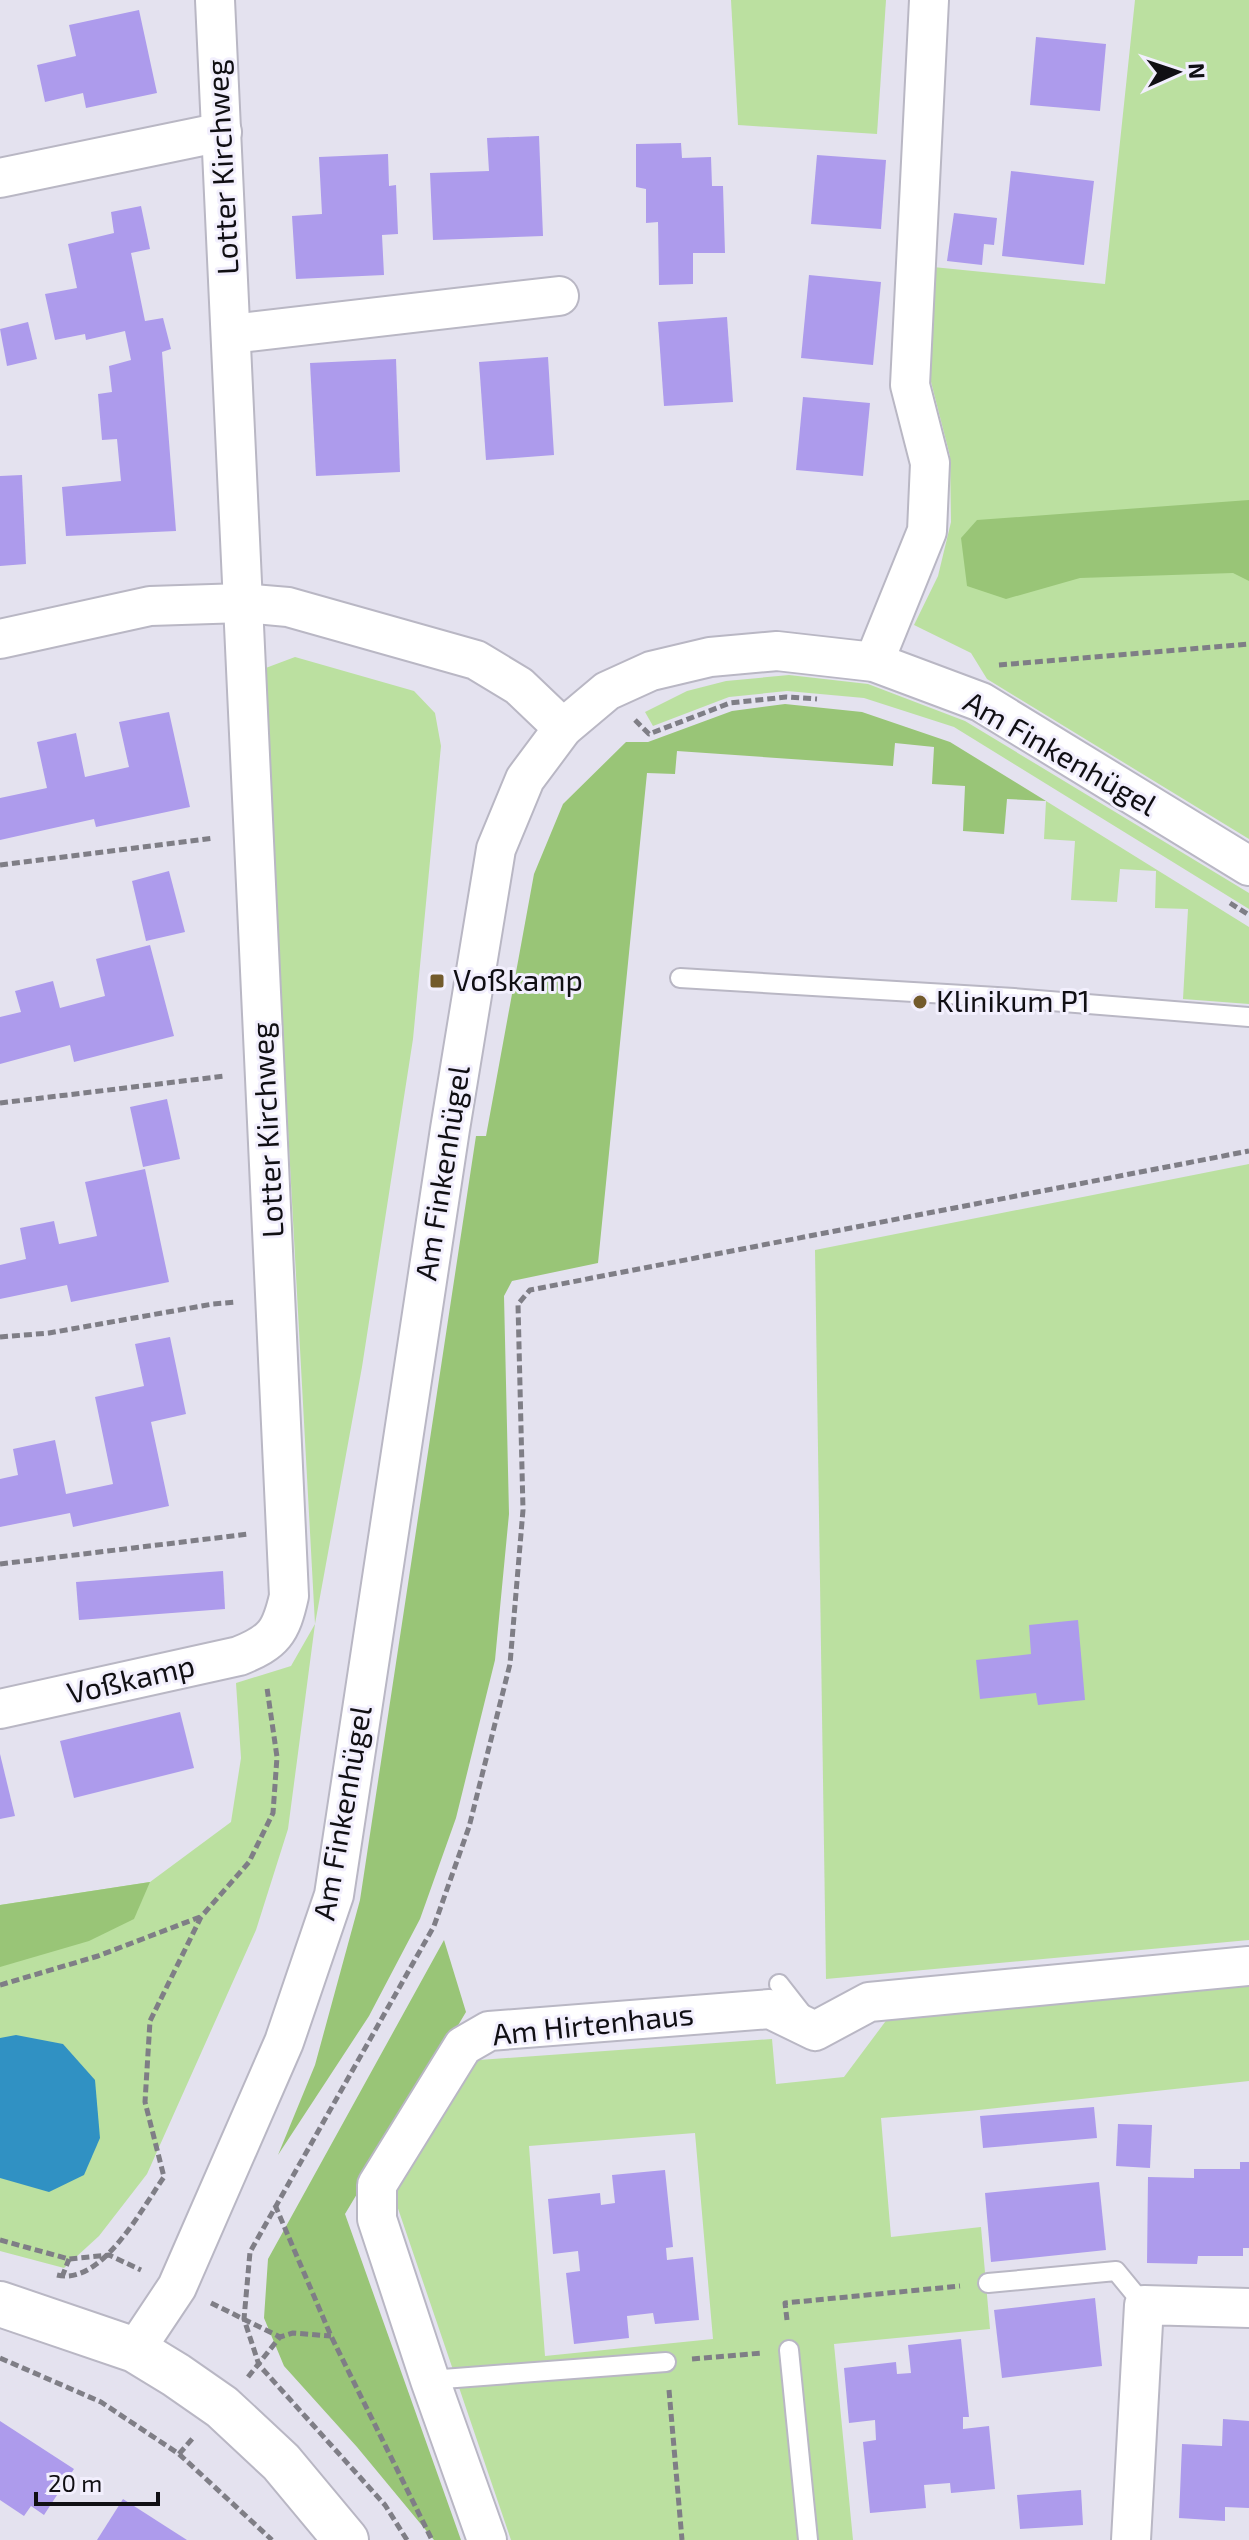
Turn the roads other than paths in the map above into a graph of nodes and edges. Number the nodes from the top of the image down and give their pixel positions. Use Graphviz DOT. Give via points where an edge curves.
graph roads {
  1 [pos="215,0"];
  2 [pos="929,0"];
  3 [pos="222,132"];
  4 [pos="0,178"];
  5 [pos="559,296"];
  6 [pos="231,334"];
  7 [pos="243,603"];
  8 [pos="0,639"];
  9 [pos="874,662"];
  10 [pos="563,728"];
  11 [pos="1249,866"];
  12 [pos="680,978"];
  13 [pos="1249,1017"];
  14 [pos="261,1647"];
  15 [pos="0,1709"];
  16 [pos="1249,1966"];
  17 [pos="779,1984"];
  18 [pos="815,2031"];
  19 [pos="988,2283"];
  20 [pos="0,2304"];
  21 [pos="1144,2305"];
  22 [pos="1249,2308"];
  23 [pos="135,2350"];
  24 [pos="789,2350"];
  25 [pos="666,2362"];
  26 [pos="430,2380"];
  27 [pos="346,2540"];
  28 [pos="487,2540"];
  29 [pos="808,2540"];
  30 [pos="1131,2540"];
  1 -- 3 [label="street, Lotter Kirchweg"];
  2 -- 9 [label="street" via="910,385 930,463 927,531"];
  3 -- 4 [label="street"];
  3 -- 6 [label="street, Lotter Kirchweg"];
  5 -- 6 [label="street"];
  6 -- 7 [label="street, Lotter Kirchweg"];
  7 -- 8 [label="street" via="150,606"];
  7 -- 10 [label="street" via="288,607 476,660 519,686"];
  7 -- 14 [label="street, Lotter Kirchweg" via="289,1596 283,1625"];
  9 -- 10 [label="street, Am Finkenhügel" via="777,651 710,657 651,671 607,691"];
  9 -- 11 [label="street, Am Finkenhügel" via="981,702"];
  10 -- 23 [label="street, Am Finkenhügel" via="525,779 496,849 334,1895 284,2042 177,2287"];
  12 -- 13 [label="lane"];
  14 -- 15 [label="street, Voßkamp"];
  16 -- 18 [label="street" via="869,2002"];
  17 -- 18 [label="lane"];
  18 -- 26 [label="street, Am Hirtenhaus" via="770,2009 489,2031 463,2046 377,2185 377,2219"];
  19 -- 21 [label="lane" via="1116,2271"];
  20 -- 23 [label="street"];
  21 -- 22 [label="street"];
  21 -- 30 [label="street"];
  23 -- 27 [label="street" via="222,2407 281,2462"];
  24 -- 29 [label="lane"];
  25 -- 26 [label="lane"];
  26 -- 28 [label="street, Am Hirtenhaus"];
}
